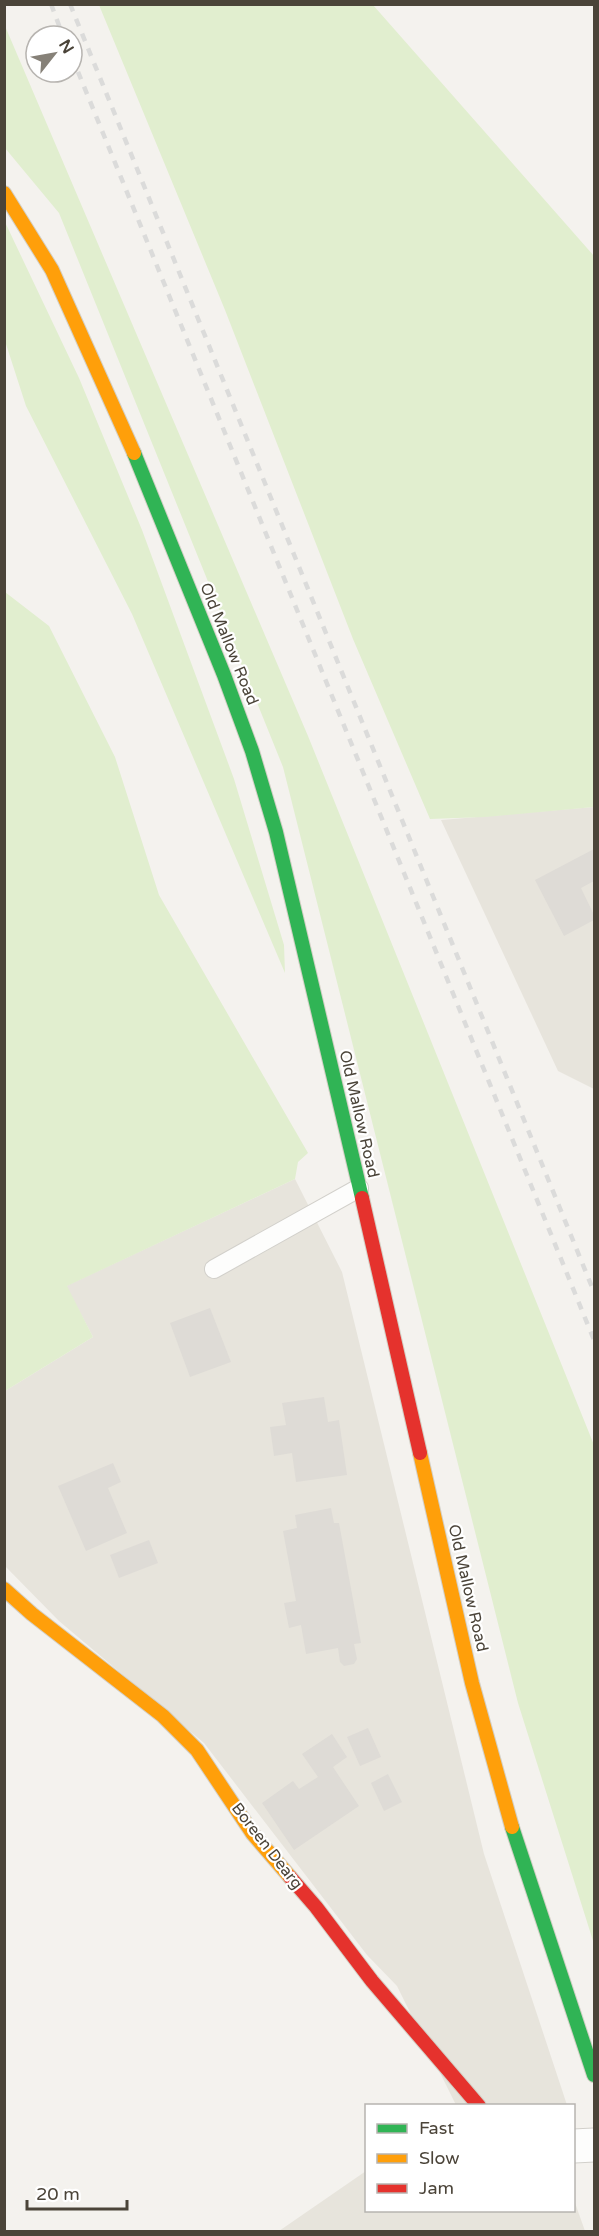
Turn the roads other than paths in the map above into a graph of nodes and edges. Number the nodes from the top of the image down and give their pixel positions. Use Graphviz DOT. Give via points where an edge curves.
graph roads {
  1 [pos="4,193"];
  2 [pos="359,1188"];
  3 [pos="214,1269"];
  4 [pos="4,1589"];
  5 [pos="594,2075"];
  6 [pos="477,2104"];
  7 [pos="594,2145"];
  8 [pos="575,2146"];
  1 -- 2 [label="street, Old Mallow Road" via="52,270 134,454 252,751 276,832"];
  2 -- 3 [label="lane"];
  2 -- 5 [label="street, Old Mallow Road" via="472,1683 504,1802"];
  4 -- 6 [label="street, Boreen Dearg" via="163,1716 196,1750 253,1834 316,1907 372,1982"];
  7 -- 8 [label="street"];
}
